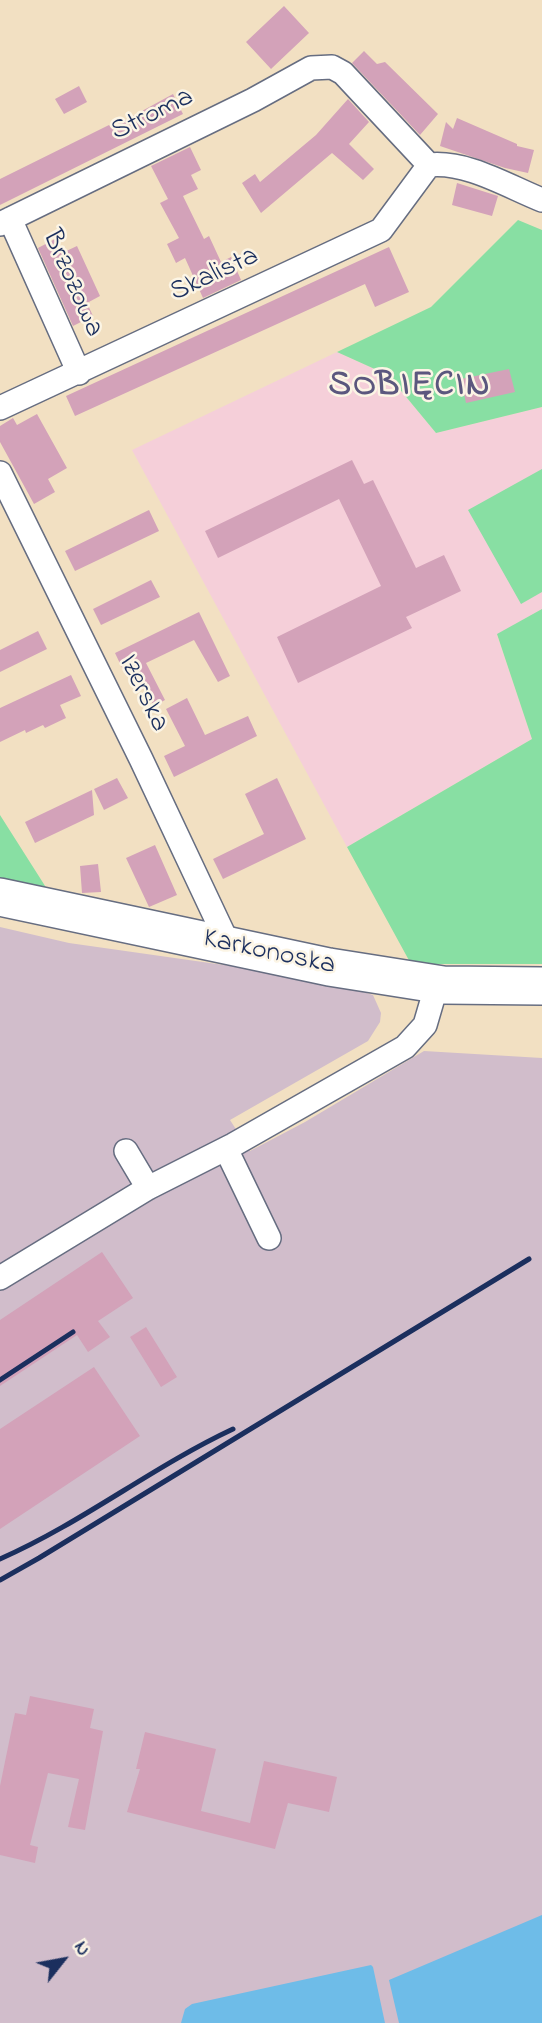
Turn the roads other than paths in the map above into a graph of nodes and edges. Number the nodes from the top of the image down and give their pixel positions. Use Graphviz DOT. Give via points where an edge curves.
graph roads {
  1 [pos="429,166"];
  2 [pos="542,200"];
  3 [pos="5,221"];
  4 [pos="79,373"];
  5 [pos="0,408"];
  6 [pos="0,472"];
  7 [pos="9,517"];
  8 [pos="0,897"];
  9 [pos="224,945"];
  10 [pos="437,984"];
  11 [pos="542,986"];
  12 [pos="226,1149"];
  13 [pos="126,1151"];
  14 [pos="148,1188"];
  15 [pos="269,1238"];
  16 [pos="0,1278"];
  1 -- 2 [label="street" via="445,164 471,171"];
  1 -- 3 [label="street, Stroma" via="343,73 332,67 310,68"];
  1 -- 4 [label="street, Skalista" via="382,230"];
  3 -- 4 [label="street, Brzozowa"];
  4 -- 5 [label="street, Skalista"];
  6 -- 7 [label="street, Izerska"];
  7 -- 9 [label="street, Izerska" via="141,759 223,933"];
  8 -- 9 [label="main road, Karkonoska"];
  9 -- 10 [label="main road, Karkonoska"];
  10 -- 11 [label="main road, Karkonoska"];
  10 -- 12 [label="street" via="425,1026 404,1047"];
  12 -- 14 [label="street"];
  12 -- 15 [label="street"];
  13 -- 14 [label="street"];
  14 -- 16 [label="street"];
}
